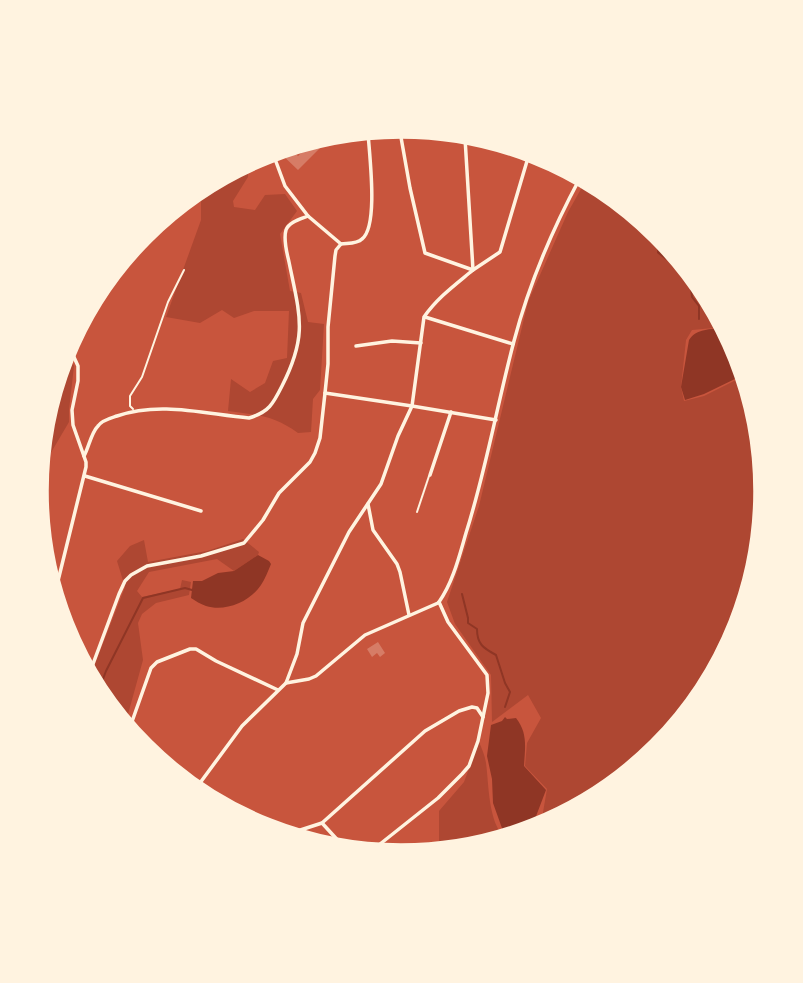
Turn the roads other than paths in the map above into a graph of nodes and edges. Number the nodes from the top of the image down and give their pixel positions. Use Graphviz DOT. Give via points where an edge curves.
graph roads {
  1 [pos="401,137"];
  2 [pos="368,139"];
  3 [pos="466,143"];
  4 [pos="527,160"];
  5 [pos="275,161"];
  6 [pos="577,184"];
  7 [pos="308,216"];
  8 [pos="341,244"];
  9 [pos="184,270"];
  10 [pos="473,270"];
  11 [pos="424,317"];
  12 [pos="421,343"];
  13 [pos="513,344"];
  14 [pos="356,346"];
  15 [pos="74,357"];
  16 [pos="326,393"];
  17 [pos="412,406"];
  18 [pos="133,410"];
  19 [pos="451,412"];
  20 [pos="496,420"];
  21 [pos="84,456"];
  22 [pos="430,475"];
  23 [pos="85,476"];
  24 [pos="368,504"];
  25 [pos="201,511"];
  26 [pos="417,512"];
  27 [pos="58,580"];
  28 [pos="439,602"];
  29 [pos="409,615"];
  30 [pos="93,665"];
  31 [pos="286,682"];
  32 [pos="278,690"];
  33 [pos="483,717"];
  34 [pos="131,721"];
  35 [pos="200,783"];
  36 [pos="322,822"];
  37 [pos="298,830"];
  38 [pos="339,840"];
  39 [pos="379,845"];
  1 -- 10 [label="street" via="425,253"];
  2 -- 8 [label="street" via="370,226 362,239"];
  3 -- 10 [label="street"];
  4 -- 10 [label="street" via="500,252"];
  5 -- 7 [label="street" via="285,187"];
  6 -- 13 [label="street" via="526,298"];
  7 -- 8 [label="street"];
  7 -- 18 [label="street" via="286,231 300,336 290,371 268,410 249,418"];
  8 -- 16 [label="street" via="335,256"];
  9 -- 18 [label="lane" via="142,377 130,396"];
  10 -- 11 [label="street"];
  11 -- 12 [label="street"];
  11 -- 13 [label="street"];
  12 -- 14 [label="street"];
  12 -- 17 [label="street"];
  13 -- 20 [label="street"];
  15 -- 21 [label="street" via="78,381 73,425"];
  16 -- 17 [label="street"];
  16 -- 30 [label="street" via="315,453 244,543 147,566 131,575 118,594"];
  17 -- 19 [label="street"];
  17 -- 24 [label="street" via="384,479"];
  18 -- 21 [label="street" via="99,424"];
  19 -- 20 [label="street"];
  19 -- 22 [label="street"];
  20 -- 28 [label="street" via="453,575"];
  21 -- 23 [label="street"];
  22 -- 26 [label="lane"];
  23 -- 25 [label="street"];
  23 -- 27 [label="street"];
  24 -- 29 [label="street" via="373,530 400,572"];
  24 -- 31 [label="street" via="303,623"];
  28 -- 29 [label="street"];
  28 -- 33 [label="street" via="486,675"];
  29 -- 31 [label="street" via="365,635 316,677"];
  31 -- 32 [label="street"];
  32 -- 34 [label="street" via="190,649 151,668"];
  32 -- 35 [label="street" via="242,726"];
  33 -- 36 [label="street" via="472,707 425,731"];
  33 -- 39 [label="street" via="469,766 438,798"];
  36 -- 37 [label="street"];
  36 -- 38 [label="street"];
}
